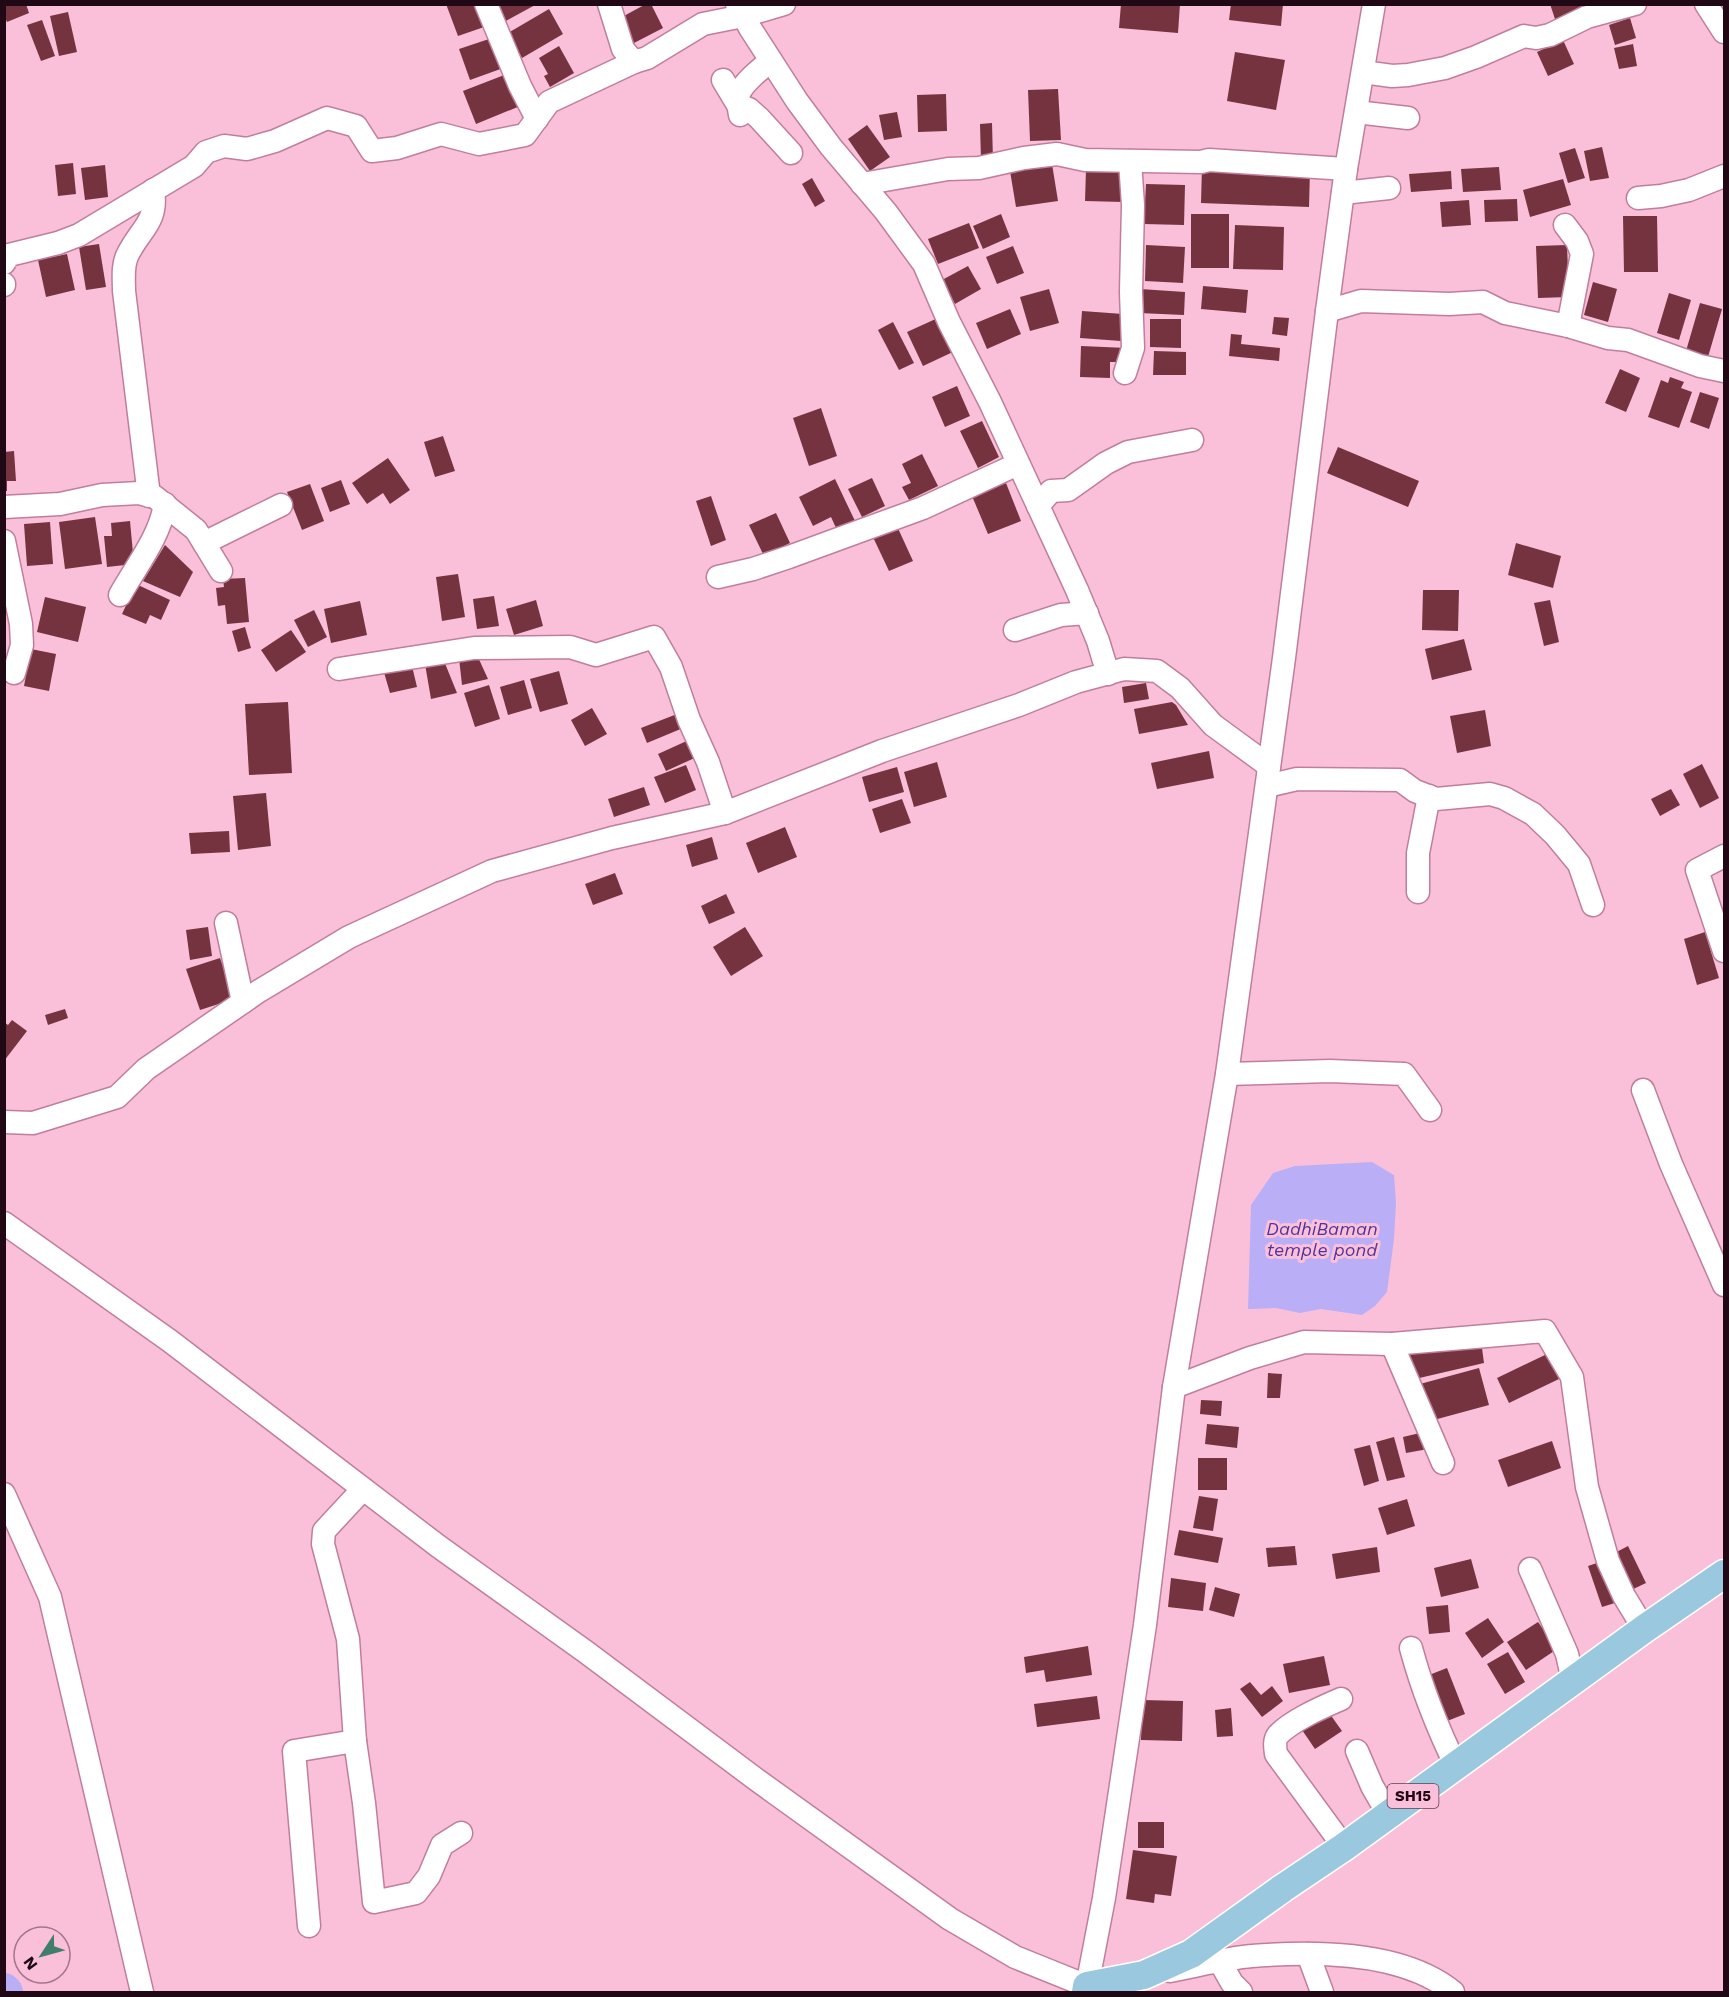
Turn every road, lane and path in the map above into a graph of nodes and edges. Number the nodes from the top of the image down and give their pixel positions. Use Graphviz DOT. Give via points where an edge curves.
graph roads {
  1 [pos="486,4"];
  2 [pos="609,4"];
  3 [pos="784,4"];
  4 [pos="1635,4"];
  5 [pos="1706,4"];
  6 [pos="1376,5"];
  7 [pos="740,10"];
  8 [pos="1725,32"];
  9 [pos="771,61"];
  10 [pos="634,62"];
  11 [pos="1363,72"];
  12 [pos="723,80"];
  13 [pos="740,112"];
  14 [pos="1356,112"];
  15 [pos="1408,118"];
  16 [pos="537,119"];
  17 [pos="791,153"];
  18 [pos="1130,161"];
  19 [pos="1346,169"];
  20 [pos="1725,176"];
  21 [pos="862,184"];
  22 [pos="1389,188"];
  23 [pos="153,190"];
  24 [pos="1343,193"];
  25 [pos="1638,198"];
  26 [pos="1565,225"];
  27 [pos="4,264"];
  28 [pos="1327,311"];
  29 [pos="1568,326"];
  30 [pos="1725,371"];
  31 [pos="1125,374"];
  32 [pos="1192,440"];
  33 [pos="1018,464"];
  34 [pos="157,500"];
  35 [pos="281,506"];
  36 [pos="1038,506"];
  37 [pos="4,507"];
  38 [pos="4,541"];
  39 [pos="204,543"];
  40 [pos="221,571"];
  41 [pos="718,577"];
  42 [pos="120,595"];
  43 [pos="1087,613"];
  44 [pos="1015,630"];
  45 [pos="339,669"];
  46 [pos="14,673"];
  47 [pos="1108,674"];
  48 [pos="1268,776"];
  49 [pos="1429,796"];
  50 [pos="724,813"];
  51 [pos="1725,856"];
  52 [pos="1418,892"];
  53 [pos="1593,905"];
  54 [pos="226,923"];
  55 [pos="1725,951"];
  56 [pos="243,1002"];
  57 [pos="1227,1074"];
  58 [pos="1643,1090"];
  59 [pos="1430,1110"];
  60 [pos="4,1122"];
  61 [pos="4,1223"];
  62 [pos="1725,1285"];
  63 [pos="1392,1344"];
  64 [pos="1174,1387"];
  65 [pos="1443,1463"];
  66 [pos="363,1489"];
  67 [pos="4,1494"];
  68 [pos="1530,1569"];
  69 [pos="1725,1574"];
  70 [pos="1644,1629"];
  71 [pos="1411,1648"];
  72 [pos="1574,1681"];
  73 [pos="1341,1699"];
  74 [pos="355,1741"];
  75 [pos="1357,1751"];
  76 [pos="1456,1766"];
  77 [pos="1388,1814"];
  78 [pos="461,1833"];
  79 [pos="1344,1847"];
  80 [pos="309,1926"];
  81 [pos="1308,1954"];
  82 [pos="1220,1962"];
  83 [pos="1144,1975"];
  84 [pos="1087,1989"];
  85 [pos="142,1992"];
  86 [pos="1240,1992"];
  87 [pos="1322,1992"];
  88 [pos="1454,1992"];
  1 -- 16 [label="street"];
  2 -- 10 [label="street" via="623,49"];
  3 -- 7 [label="street"];
  4 -- 11 [label="street" via="1587,17 1550,35 1524,36 1445,68 1392,76"];
  5 -- 8 [label="street"];
  6 -- 11 [label="street"];
  7 -- 9 [label="street"];
  7 -- 10 [label="street" via="703,24"];
  9 -- 13 [label="street" via="740,92"];
  9 -- 21 [label="street"];
  10 -- 16 [label="street" via="549,102"];
  11 -- 14 [label="street"];
  12 -- 13 [label="street"];
  13 -- 17 [label="street" via="749,109"];
  14 -- 15 [label="street"];
  14 -- 19 [label="street"];
  16 -- 23 [label="street" via="525,135 479,144 441,134 398,148 372,151 356,126 327,118 247,149 224,146 206,152 194,166"];
  18 -- 19 [label="street" via="1209,160"];
  18 -- 21 [label="street" via="1085,160 1057,154"];
  18 -- 31 [label="street" via="1133,348"];
  19 -- 24 [label="street"];
  20 -- 25 [label="street" via="1689,190"];
  21 -- 33 [label="street" via="924,264"];
  22 -- 24 [label="street"];
  23 -- 27 [label="street" via="79,235 9,255"];
  23 -- 34 [label="street" via="155,207 127,255 124,291"];
  24 -- 28 [label="street"];
  26 -- 29 [label="street" via="1582,254"];
  28 -- 29 [label="street" via="1361,301 1483,302 1505,313"];
  28 -- 48 [label="street"];
  29 -- 30 [label="street" via="1628,340"];
  32 -- 36 [label="street" via="1128,452 1068,490 1051,490"];
  33 -- 36 [label="street"];
  33 -- 41 [label="street" via="923,508 789,557"];
  34 -- 37 [label="street" via="139,493"];
  34 -- 39 [label="street" via="196,530"];
  34 -- 42 [label="street" via="163,515 155,536"];
  35 -- 39 [label="street"];
  36 -- 43 [label="street"];
  38 -- 46 [label="street" via="21,624 22,645"];
  39 -- 40 [label="street"];
  43 -- 44 [label="street" via="1061,615"];
  43 -- 47 [label="street"];
  45 -- 50 [label="street" via="474,648 570,647 596,655 654,637 671,667"];
  47 -- 48 [label="street" via="1124,669 1156,671 1180,688"];
  47 -- 50 [label="street" via="882,751"];
  48 -- 49 [label="street" via="1400,780"];
  48 -- 57 [label="street"];
  49 -- 52 [label="street" via="1418,853"];
  49 -- 53 [label="street" via="1436,799 1490,794 1533,814 1579,864"];
  50 -- 56 [label="street" via="612,838 492,872 349,937"];
  51 -- 55 [label="street" via="1697,870"];
  54 -- 56 [label="street"];
  56 -- 60 [label="street" via="146,1070 117,1097 33,1123"];
  57 -- 59 [label="street" via="1404,1074"];
  57 -- 64 [label="street"];
  58 -- 62 [label="street"];
  61 -- 66 [label="street" via="170,1341"];
  63 -- 64 [label="street" via="1304,1342"];
  63 -- 65 [label="street"];
  63 -- 70 [label="street" via="1545,1330 1572,1377 1587,1487 1608,1561"];
  64 -- 84 [label="street" via="1145,1625"];
  66 -- 74 [label="street" via="324,1532 323,1544 348,1639"];
  66 -- 84 [label="street" via="950,1919 1015,1957"];
  67 -- 85 [label="street" via="50,1598"];
  68 -- 72 [label="street" via="1559,1633"];
  69 -- 70 [label="main road, SH15"];
  70 -- 72 [label="main road, SH15"];
  71 -- 76 [label="street" via="1434,1720"];
  72 -- 76 [label="main road, SH15"];
  73 -- 79 [label="street" via="1306,1716 1277,1736 1275,1743 1276,1754"];
  74 -- 78 [label="street" via="374,1902 416,1893 429,1876 442,1845"];
  74 -- 80 [label="street" via="294,1751"];
  75 -- 77 [label="street"];
  76 -- 77 [label="main road, SH15"];
  77 -- 79 [label="main road, SH15"];
  79 -- 83 [label="main road, SH15" via="1191,1954"];
  81 -- 82 [label="street" via="1251,1956"];
  81 -- 87 [label="street"];
  81 -- 88 [label="street" via="1385,1962 1430,1978"];
  82 -- 83 [label="street"];
  82 -- 86 [label="street"];
  83 -- 84 [label="main road, SH15"];
}
